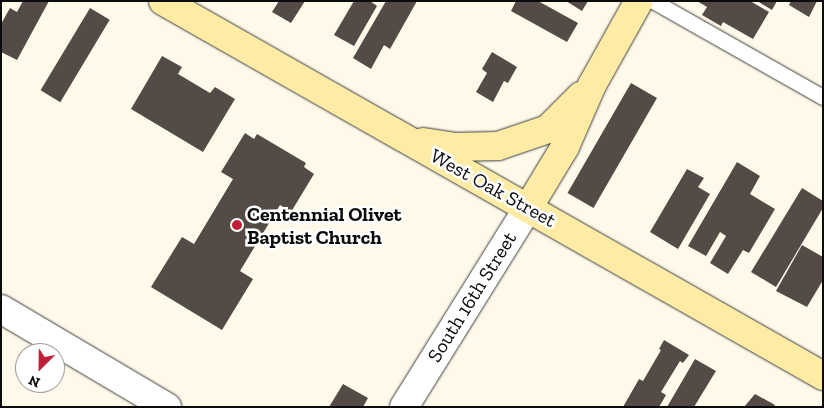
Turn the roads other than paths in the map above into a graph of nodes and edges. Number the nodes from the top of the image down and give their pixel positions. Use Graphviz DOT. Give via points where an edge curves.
graph roads {
  1 [pos="163,1"];
  2 [pos="639,1"];
  3 [pos="653,1"];
  4 [pos="592,85"];
  5 [pos="823,97"];
  6 [pos="407,140"];
  7 [pos="528,208"];
  8 [pos="1,309"];
  9 [pos="823,376"];
  10 [pos="167,407"];
  11 [pos="404,407"];
  1 -- 6 [label="main road, West Oak Street"];
  2 -- 4 [label="main road, South 16th Street"];
  3 -- 5 [label="lane"];
  4 -- 6 [label="main road" via="548,129 498,146 453,147"];
  4 -- 7 [label="main road, South 16th Street" via="565,147"];
  6 -- 7 [label="main road, West Oak Street"];
  7 -- 9 [label="main road, West Oak Street"];
  7 -- 11 [label="street, South 16th Street"];
  8 -- 10 [label="street"];
}
